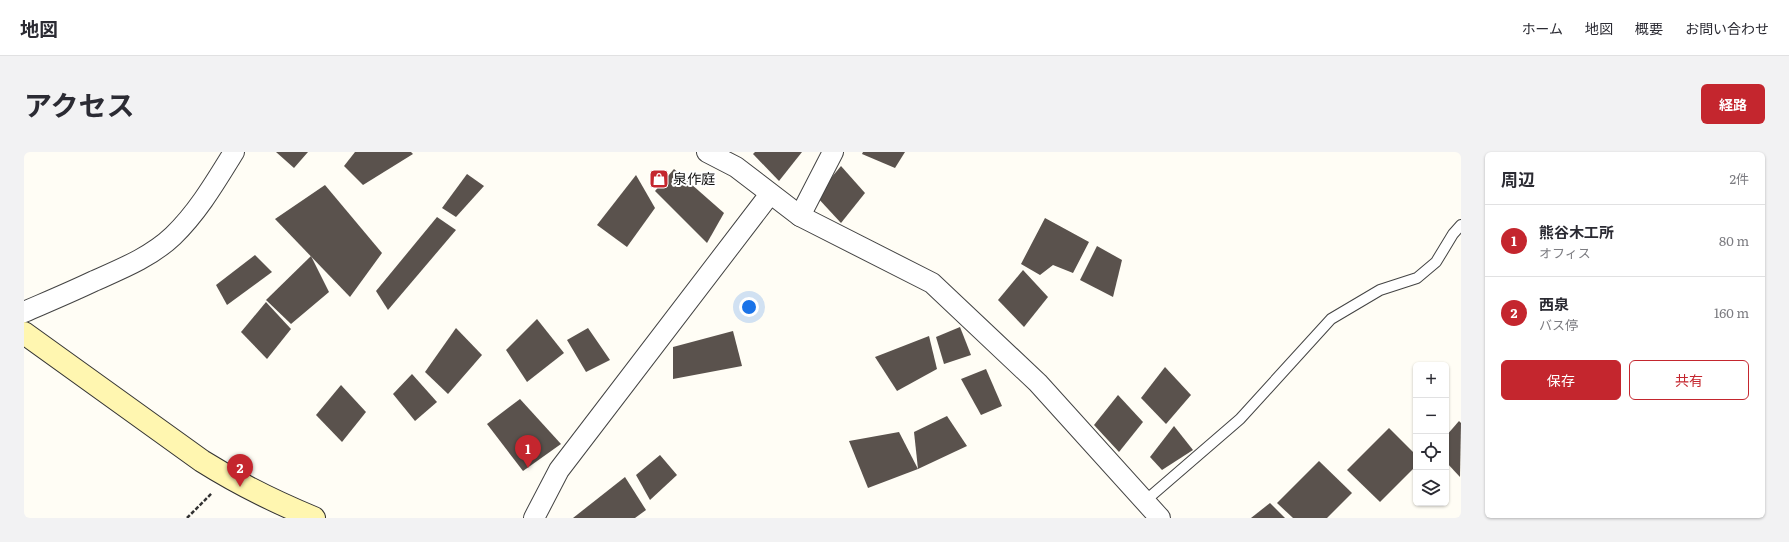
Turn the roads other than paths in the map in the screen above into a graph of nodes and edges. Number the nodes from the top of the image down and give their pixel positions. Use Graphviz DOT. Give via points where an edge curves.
graph roads {
  1 [pos="234,152"];
  2 [pos="707,152"];
  3 [pos="833,152"];
  4 [pos="770,194"];
  5 [pos="800,216"];
  6 [pos="1461,226"];
  7 [pos="24,312"];
  8 [pos="24,333"];
  9 [pos="1145,502"];
  10 [pos="314,518"];
  11 [pos="534,518"];
  12 [pos="1160,518"];
  1 -- 7 [label="street" via="207,194 173,236 154,251 127,267"];
  2 -- 4 [label="street" via="736,167"];
  3 -- 5 [label="street"];
  4 -- 5 [label="street"];
  4 -- 11 [label="street" via="559,470"];
  5 -- 9 [label="street" via="932,283 1038,383"];
  6 -- 9 [label="lane" via="1452,234 1436,262 1418,278 1380,290 1331,319 1240,419"];
  8 -- 10 [label="street" via="202,461 279,504"];
  9 -- 12 [label="street"];
}
